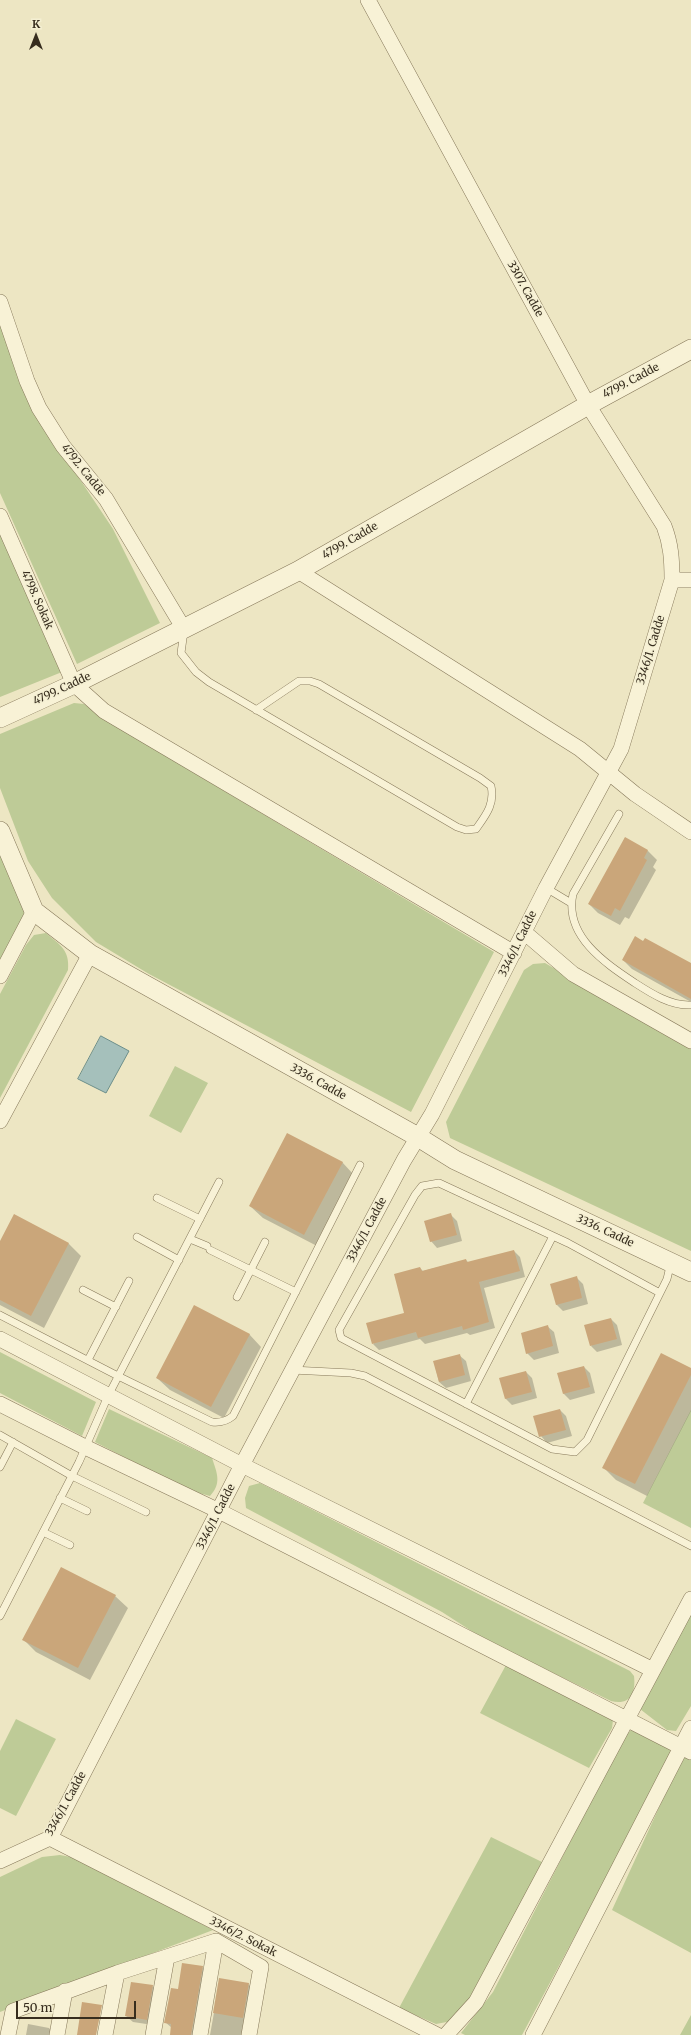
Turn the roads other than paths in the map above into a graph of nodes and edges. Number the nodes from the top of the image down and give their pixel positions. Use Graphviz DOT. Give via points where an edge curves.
graph roads {
  1 [pos="368,0"];
  2 [pos="1,311"];
  3 [pos="691,349"];
  4 [pos="588,405"];
  5 [pos="0,516"];
  6 [pos="298,571"];
  7 [pos="672,580"];
  8 [pos="691,580"];
  9 [pos="184,629"];
  10 [pos="74,684"];
  11 [pos="256,710"];
  12 [pos="0,718"];
  13 [pos="610,773"];
  14 [pos="620,814"];
  15 [pos="0,831"];
  16 [pos="691,832"];
  17 [pos="546,888"];
  18 [pos="571,903"];
  19 [pos="34,911"];
  20 [pos="524,932"];
  21 [pos="514,953"];
  22 [pos="90,954"];
  23 [pos="0,976"];
  24 [pos="691,1005"];
  25 [pos="691,1041"];
  26 [pos="0,1121"];
  27 [pos="418,1137"];
  28 [pos="360,1165"];
  29 [pos="219,1182"];
  30 [pos="157,1198"];
  31 [pos="200,1219"];
  32 [pos="553,1236"];
  33 [pos="137,1238"];
  34 [pos="190,1238"];
  35 [pos="266,1242"];
  36 [pos="179,1260"];
  37 [pos="671,1262"];
  38 [pos="251,1270"];
  39 [pos="691,1272"];
  40 [pos="129,1281"];
  41 [pos="83,1290"];
  42 [pos="296,1292"];
  43 [pos="660,1293"];
  44 [pos="237,1297"];
  45 [pos="116,1307"];
  46 [pos="0,1315"];
  47 [pos="0,1339"];
  48 [pos="88,1360"];
  49 [pos="292,1370"];
  50 [pos="118,1376"];
  51 [pos="108,1396"];
  52 [pos="0,1404"];
  53 [pos="466,1404"];
  54 [pos="0,1434"];
  55 [pos="13,1442"];
  56 [pos="85,1447"];
  57 [pos="242,1465"];
  58 [pos="0,1467"];
  59 [pos="72,1476"];
  60 [pos="60,1498"];
  61 [pos="87,1511"];
  62 [pos="220,1511"];
  63 [pos="146,1512"];
  64 [pos="43,1532"];
  65 [pos="70,1545"];
  66 [pos="691,1546"];
  67 [pos="691,1599"];
  68 [pos="0,1616"];
  69 [pos="653,1670"];
  70 [pos="627,1719"];
  71 [pos="691,1728"];
  72 [pos="686,1749"];
  73 [pos="50,1838"];
  74 [pos="0,1861"];
  75 [pos="216,1941"];
  76 [pos="167,1956"];
  77 [pos="117,1973"];
  78 [pos="65,1991"];
  79 [pos="8,2035"];
  80 [pos="57,2035"];
  81 [pos="105,2035"];
  82 [pos="153,2035"];
  83 [pos="200,2035"];
  84 [pos="249,2035"];
  85 [pos="437,2035"];
  86 [pos="446,2035"];
  87 [pos="533,2035"];
  1 -- 4 [label="street, 3307. Cadde"];
  2 -- 9 [label="street, 4792. Cadde" via="27,382 46,420 63,446 106,499"];
  3 -- 4 [label="street, 4799. Cadde"];
  4 -- 6 [label="street, 4799. Cadde"];
  4 -- 7 [label="street, 3307. Cadde" via="664,526 672,557"];
  5 -- 10 [label="street, 4798. Sokak"];
  6 -- 9 [label="street, 4799. Cadde"];
  6 -- 13 [label="street" via="580,749"];
  7 -- 8 [label="street"];
  7 -- 13 [label="street, 3346/1. Cadde" via="621,749"];
  9 -- 10 [label="street, 4799. Cadde"];
  9 -- 11 [label="lane" via="182,653 196,672"];
  10 -- 12 [label="street, 4799. Cadde"];
  10 -- 21 [label="street" via="104,711"];
  11 -- 11 [label="lane" via="457,827 466,830 476,828 490,808 493,795 491,786 480,778 319,684 298,681"];
  13 -- 16 [label="street" via="635,794"];
  13 -- 17 [label="street, 3346/1. Cadde"];
  14 -- 18 [label="lane"];
  15 -- 19 [label="street, 3336. Cadde"];
  17 -- 18 [label="lane"];
  17 -- 20 [label="street, 3346/1. Cadde"];
  18 -- 24 [label="lane" via="574,920 580,933 605,964 653,994 680,1006"];
  19 -- 22 [label="street, 3336. Cadde"];
  19 -- 23 [label="street"];
  20 -- 21 [label="street, 3346/1. Cadde"];
  20 -- 25 [label="street" via="574,974"];
  21 -- 27 [label="street, 3346/1. Cadde"];
  22 -- 26 [label="street"];
  22 -- 27 [label="street, 3336. Cadde"];
  27 -- 37 [label="street, 3336. Cadde" via="455,1160"];
  27 -- 49 [label="street, 3346/1. Cadde"];
  28 -- 42 [label="lane"];
  29 -- 31 [label="lane"];
  30 -- 31 [label="lane"];
  31 -- 34 [label="lane"];
  32 -- 43 [label="lane"];
  32 -- 53 [label="lane"];
  32 -- 53 [label="lane" via="439,1183 422,1186 414,1195 344,1319 339,1330 341,1338"];
  33 -- 36 [label="lane"];
  34 -- 36 [label="lane"];
  34 -- 38 [label="lane"];
  35 -- 38 [label="lane"];
  36 -- 50 [label="lane"];
  37 -- 39 [label="street, 3336. Cadde"];
  37 -- 43 [label="lane"];
  38 -- 42 [label="lane"];
  38 -- 44 [label="lane"];
  40 -- 45 [label="lane"];
  41 -- 45 [label="lane"];
  42 -- 50 [label="lane" via="233,1416 228,1420 212,1422"];
  43 -- 53 [label="lane" via="587,1440 575,1452 552,1449"];
  45 -- 48 [label="lane"];
  46 -- 48 [label="lane"];
  47 -- 51 [label="street"];
  48 -- 50 [label="lane"];
  49 -- 57 [label="street, 3346/1. Cadde"];
  49 -- 66 [label="lane" via="365,1376"];
  50 -- 51 [label="lane"];
  51 -- 56 [label="lane"];
  51 -- 57 [label="street"];
  52 -- 56 [label="street"];
  54 -- 55 [label="lane"];
  55 -- 58 [label="lane"];
  55 -- 59 [label="lane"];
  56 -- 59 [label="lane"];
  56 -- 62 [label="street"];
  57 -- 62 [label="street, 3346/1. Cadde"];
  57 -- 69 [label="street"];
  59 -- 60 [label="lane"];
  59 -- 63 [label="lane"];
  60 -- 61 [label="lane"];
  60 -- 64 [label="lane"];
  62 -- 70 [label="street"];
  62 -- 73 [label="street, 3346/1. Cadde"];
  64 -- 65 [label="lane"];
  64 -- 68 [label="lane"];
  67 -- 69 [label="street"];
  69 -- 70 [label="street"];
  70 -- 72 [label="street"];
  70 -- 86 [label="street" via="476,2002"];
  71 -- 72 [label="street"];
  72 -- 87 [label="street"];
  73 -- 74 [label="street, 3346/1. Cadde"];
  73 -- 85 [label="street, 3346/2. Sokak"];
  75 -- 76 [label="street"];
  75 -- 83 [label="street"];
  75 -- 84 [label="street" via="261,1967"];
  76 -- 77 [label="street"];
  76 -- 82 [label="street"];
  77 -- 78 [label="street"];
  77 -- 81 [label="street"];
  78 -- 79 [label="street" via="13,2011"];
  78 -- 80 [label="street"];
}
